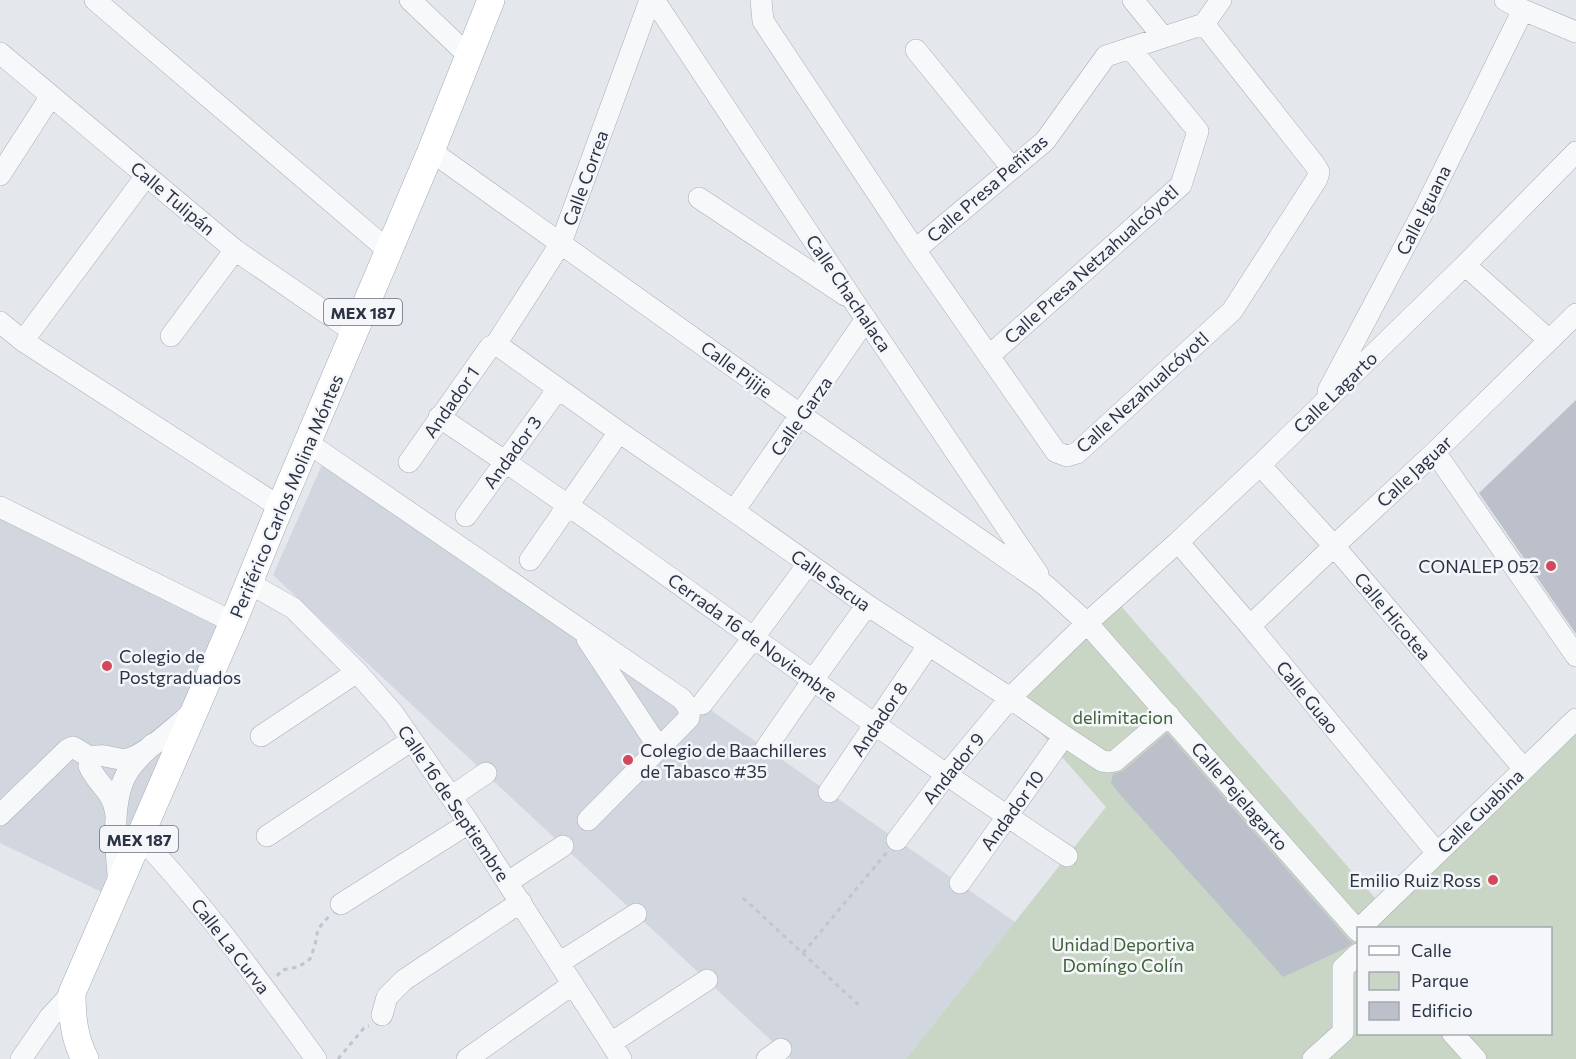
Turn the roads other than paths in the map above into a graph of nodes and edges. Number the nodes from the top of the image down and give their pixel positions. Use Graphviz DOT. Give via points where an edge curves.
graph roads {
  1 [pos="95,0"];
  2 [pos="410,0"];
  3 [pos="491,0"];
  4 [pos="652,0"];
  5 [pos="761,0"];
  6 [pos="1133,0"];
  7 [pos="1221,0"];
  8 [pos="1514,5"];
  9 [pos="1204,24"];
  10 [pos="1576,32"];
  11 [pos="1163,37"];
  12 [pos="1130,48"];
  13 [pos="916,50"];
  14 [pos="0,53"];
  15 [pos="469,56"];
  16 [pos="51,96"];
  17 [pos="431,151"];
  18 [pos="1576,152"];
  19 [pos="1012,168"];
  20 [pos="0,175"];
  21 [pos="146,176"];
  22 [pos="699,198"];
  23 [pos="561,243"];
  24 [pos="235,250"];
  25 [pos="915,250"];
  26 [pos="389,251"];
  27 [pos="1465,265"];
  28 [pos="853,300"];
  29 [pos="1576,314"];
  30 [pos="866,319"];
  31 [pos="0,322"];
  32 [pos="354,332"];
  33 [pos="171,336"];
  34 [pos="1549,340"];
  35 [pos="23,341"];
  36 [pos="496,344"];
  37 [pos="989,356"];
  38 [pos="558,389"];
  39 [pos="1319,408"];
  40 [pos="801,415"];
  41 [pos="439,417"];
  42 [pos="619,432"];
  43 [pos="308,443"];
  44 [pos="1435,452"];
  45 [pos="409,462"];
  46 [pos="506,462"];
  47 [pos="1260,465"];
  48 [pos="568,505"];
  49 [pos="0,507"];
  50 [pos="280,507"];
  51 [pos="734,511"];
  52 [pos="466,516"];
  53 [pos="1179,542"];
  54 [pos="1334,546"];
  55 [pos="530,560"];
  56 [pos="808,564"];
  57 [pos="249,582"];
  58 [pos="1045,585"];
  59 [pos="867,605"];
  60 [pos="233,622"];
  61 [pos="1087,623"];
  62 [pos="1250,626"];
  63 [pos="582,632"];
  64 [pos="754,637"];
  65 [pos="928,646"];
  66 [pos="1576,656"];
  67 [pos="357,672"];
  68 [pos="813,680"];
  69 [pos="1010,698"];
  70 [pos="702,704"];
  71 [pos="195,710"];
  72 [pos="1169,715"];
  73 [pos="1576,719"];
  74 [pos="875,725"];
  75 [pos="261,736"];
  76 [pos="1064,736"];
  77 [pos="412,741"];
  78 [pos="153,744"];
  79 [pos="766,747"];
  80 [pos="659,748"];
  81 [pos="92,758"];
  82 [pos="1524,769"];
  83 [pos="486,773"];
  84 [pos="946,775"];
  85 [pos="829,792"];
  86 [pos="452,797"];
  87 [pos="0,815"];
  88 [pos="1006,816"];
  89 [pos="117,818"];
  90 [pos="588,820"];
  91 [pos="469,823"];
  92 [pos="267,836"];
  93 [pos="140,837"];
  94 [pos="897,840"];
  95 [pos="563,846"];
  96 [pos="1437,853"];
  97 [pos="1067,856"];
  98 [pos="508,882"];
  99 [pos="960,883"];
  100 [pos="119,887"];
  101 [pos="521,902"];
  102 [pos="341,904"];
  103 [pos="636,914"];
  104 [pos="1362,927"];
  105 [pos="1357,928"];
  106 [pos="1357,956"];
  107 [pos="560,963"];
  108 [pos="707,980"];
  109 [pos="573,984"];
  110 [pos="72,993"];
  111 [pos="382,1015"];
  112 [pos="1454,1035"];
  113 [pos="25,1051"];
  114 [pos="616,1051"];
  115 [pos="82,1054"];
  116 [pos="316,1059"];
  117 [pos="467,1059"];
  118 [pos="1313,1059"];
  119 [pos="1476,1059"];
  1 -- 26 [label="street"];
  2 -- 15 [label="street"];
  3 -- 15 [label="main road, Periférico Carlos Molina Móntes / MEX 187"];
  4 -- 23 [label="street, Calle Correa"];
  4 -- 28 [label="street, Calle Chachalaca"];
  5 -- 25 [label="street, Calle Nezahualcóyotl" via="763,21"];
  6 -- 11 [label="street"];
  7 -- 9 [label="street"];
  8 -- 10 [label="street"];
  8 -- 39 [label="street, Calle Iguana" via="1425,208"];
  9 -- 11 [label="street, Calle Presa Peñitas"];
  9 -- 37 [label="street, Calle Nezahualcóyotl" via="1319,172 1232,311 1077,453 1067,456 1056,452"];
  11 -- 12 [label="street, Calle Presa Peñitas"];
  12 -- 19 [label="street, Calle Presa Peñitas" via="1106,56 1045,141"];
  12 -- 37 [label="street, Calle Presa Netzahualcóyotl" via="1198,131 1181,185"];
  13 -- 19 [label="street"];
  14 -- 16 [label="street, Calle Tulipán"];
  15 -- 17 [label="main road, Periférico Carlos Molina Móntes / MEX 187"];
  16 -- 20 [label="street"];
  16 -- 21 [label="street, Calle Tulipán"];
  17 -- 23 [label="street, Calle Pijije"];
  17 -- 26 [label="main road, Periférico Carlos Molina Móntes / MEX 187"];
  18 -- 27 [label="street, Calle Lagarto"];
  19 -- 25 [label="street, Calle Presa Peñitas"];
  21 -- 24 [label="street, Calle Tulipán"];
  21 -- 35 [label="street"];
  22 -- 28 [label="street"];
  23 -- 36 [label="street, Calle Correa"];
  23 -- 40 [label="street, Calle Pijije"];
  24 -- 32 [label="street, Calle Tulipán"];
  24 -- 33 [label="street"];
  25 -- 37 [label="street, Calle Nezahualcóyotl"];
  26 -- 32 [label="main road, Periférico Carlos Molina Móntes / MEX 187"];
  27 -- 34 [label="street"];
  27 -- 39 [label="street, Calle Lagarto"];
  28 -- 30 [label="street, Calle Chachalaca"];
  29 -- 34 [label="street, Calle Jaguar"];
  30 -- 40 [label="street, Calle Garza"];
  30 -- 58 [label="street, Calle Chachalaca"];
  31 -- 35 [label="street"];
  32 -- 43 [label="main road, Periférico Carlos Molina Móntes / MEX 187"];
  34 -- 44 [label="street, Calle Jaguar"];
  35 -- 50 [label="street"];
  36 -- 38 [label="street, Calle Sacua"];
  36 -- 41 [label="street, Andador 1"];
  38 -- 42 [label="street, Calle Sacua"];
  38 -- 46 [label="street, Andador 3"];
  39 -- 47 [label="street, Calle Lagarto"];
  40 -- 51 [label="street, Calle Garza"];
  40 -- 58 [label="street, Calle Pijije"];
  41 -- 45 [label="street, Andador 1"];
  41 -- 46 [label="street, Cerrada 16 de Noviembre"];
  42 -- 48 [label="street"];
  42 -- 51 [label="street, Calle Sacua"];
  43 -- 50 [label="main road, Periférico Carlos Molina Móntes / MEX 187"];
  43 -- 63 [label="street"];
  44 -- 54 [label="street, Calle Jaguar"];
  44 -- 66 [label="street"];
  46 -- 48 [label="street, Cerrada 16 de Noviembre"];
  46 -- 52 [label="street, Andador 3"];
  47 -- 53 [label="street, Calle Lagarto"];
  47 -- 54 [label="street, Calle Hicotea"];
  48 -- 55 [label="street"];
  48 -- 64 [label="street, Cerrada 16 de Noviembre"];
  49 -- 60 [label="street"];
  50 -- 57 [label="main road, Periférico Carlos Molina Móntes / MEX 187"];
  51 -- 56 [label="street, Calle Sacua"];
  53 -- 61 [label="street, Calle Lagarto"];
  53 -- 62 [label="street, Calle Guao"];
  54 -- 62 [label="street, Calle Jaguar"];
  54 -- 82 [label="street, Calle Hicotea"];
  56 -- 59 [label="street, Calle Sacua"];
  56 -- 64 [label="street"];
  57 -- 60 [label="main road, Periférico Carlos Molina Móntes / MEX 187"];
  57 -- 67 [label="street, Calle 16 de Septiembre" via="293,608"];
  58 -- 61 [label="street, Calle Pejelagarto"];
  59 -- 65 [label="street, Calle Sacua"];
  59 -- 68 [label="street"];
  60 -- 71 [label="main road, Periférico Carlos Molina Móntes / MEX 187"];
  61 -- 69 [label="street, Andador 9"];
  61 -- 72 [label="street, Calle Pejelagarto"];
  62 -- 96 [label="street, Calle Guao"];
  63 -- 80 [label="street"];
  63 -- 80 [label="street" via="686,705 689,718"];
  64 -- 68 [label="street, Cerrada 16 de Noviembre"];
  64 -- 70 [label="street"];
  65 -- 69 [label="street, Calle Sacua"];
  65 -- 74 [label="street, Andador 8"];
  67 -- 75 [label="street"];
  67 -- 77 [label="street, Calle 16 de Septiembre"];
  68 -- 74 [label="street, Cerrada 16 de Noviembre"];
  68 -- 79 [label="street"];
  69 -- 76 [label="street, Calle Sacua"];
  69 -- 84 [label="street, Andador 9"];
  71 -- 78 [label="street"];
  71 -- 93 [label="main road, Periférico Carlos Molina Móntes / MEX 187"];
  72 -- 76 [label="street, Calle Sacua" via="1115,761 1102,761"];
  72 -- 105 [label="street, Calle Pejelagarto"];
  73 -- 82 [label="street, Calle Guabina"];
  74 -- 84 [label="street, Cerrada 16 de Noviembre"];
  74 -- 85 [label="street, Andador 8"];
  76 -- 88 [label="street, Andador 10"];
  77 -- 86 [label="street, Calle 16 de Septiembre"];
  77 -- 92 [label="street"];
  78 -- 81 [label="street" via="125,760 102,754"];
  78 -- 89 [label="street" via="126,775"];
  80 -- 90 [label="street"];
  81 -- 87 [label="street" via="73,747 67,750"];
  81 -- 89 [label="street" via="89,766 93,776 113,799"];
  82 -- 96 [label="street, Calle Guabina"];
  83 -- 86 [label="street"];
  84 -- 88 [label="street, Cerrada 16 de Noviembre"];
  84 -- 94 [label="street, Andador 9"];
  86 -- 91 [label="street, Calle 16 de Septiembre"];
  88 -- 97 [label="street, Cerrada 16 de Noviembre"];
  88 -- 99 [label="street, Andador 10"];
  89 -- 100 [label="street"];
  91 -- 98 [label="street, Calle 16 de Septiembre"];
  91 -- 102 [label="street"];
  93 -- 100 [label="main road, Periférico Carlos Molina Móntes / MEX 187"];
  93 -- 116 [label="street, Calle La Curva" via="171,869"];
  95 -- 98 [label="street"];
  96 -- 104 [label="street, Calle Guabina"];
  98 -- 101 [label="street, Calle 16 de Septiembre"];
  100 -- 110 [label="main road, Periférico Carlos Molina Móntes / MEX 187"];
  101 -- 107 [label="street, Calle 16 de Septiembre"];
  101 -- 111 [label="street" via="404,980 387,996"];
  103 -- 107 [label="street"];
  106 -- 118 [label="street" via="1343,968 1343,1032"];
  107 -- 109 [label="street, Calle 16 de Septiembre"];
  108 -- 114 [label="street"];
  109 -- 114 [label="street, Calle 16 de Septiembre"];
  109 -- 117 [label="street"];
  110 -- 113 [label="street"];
  110 -- 115 [label="main road, Periférico Carlos Molina Móntes / MEX 187" via="72,1021"];
  112 -- 119 [label="street"];
  113 -- 115 [label="street" via="42,1036 57,1033"];
}
